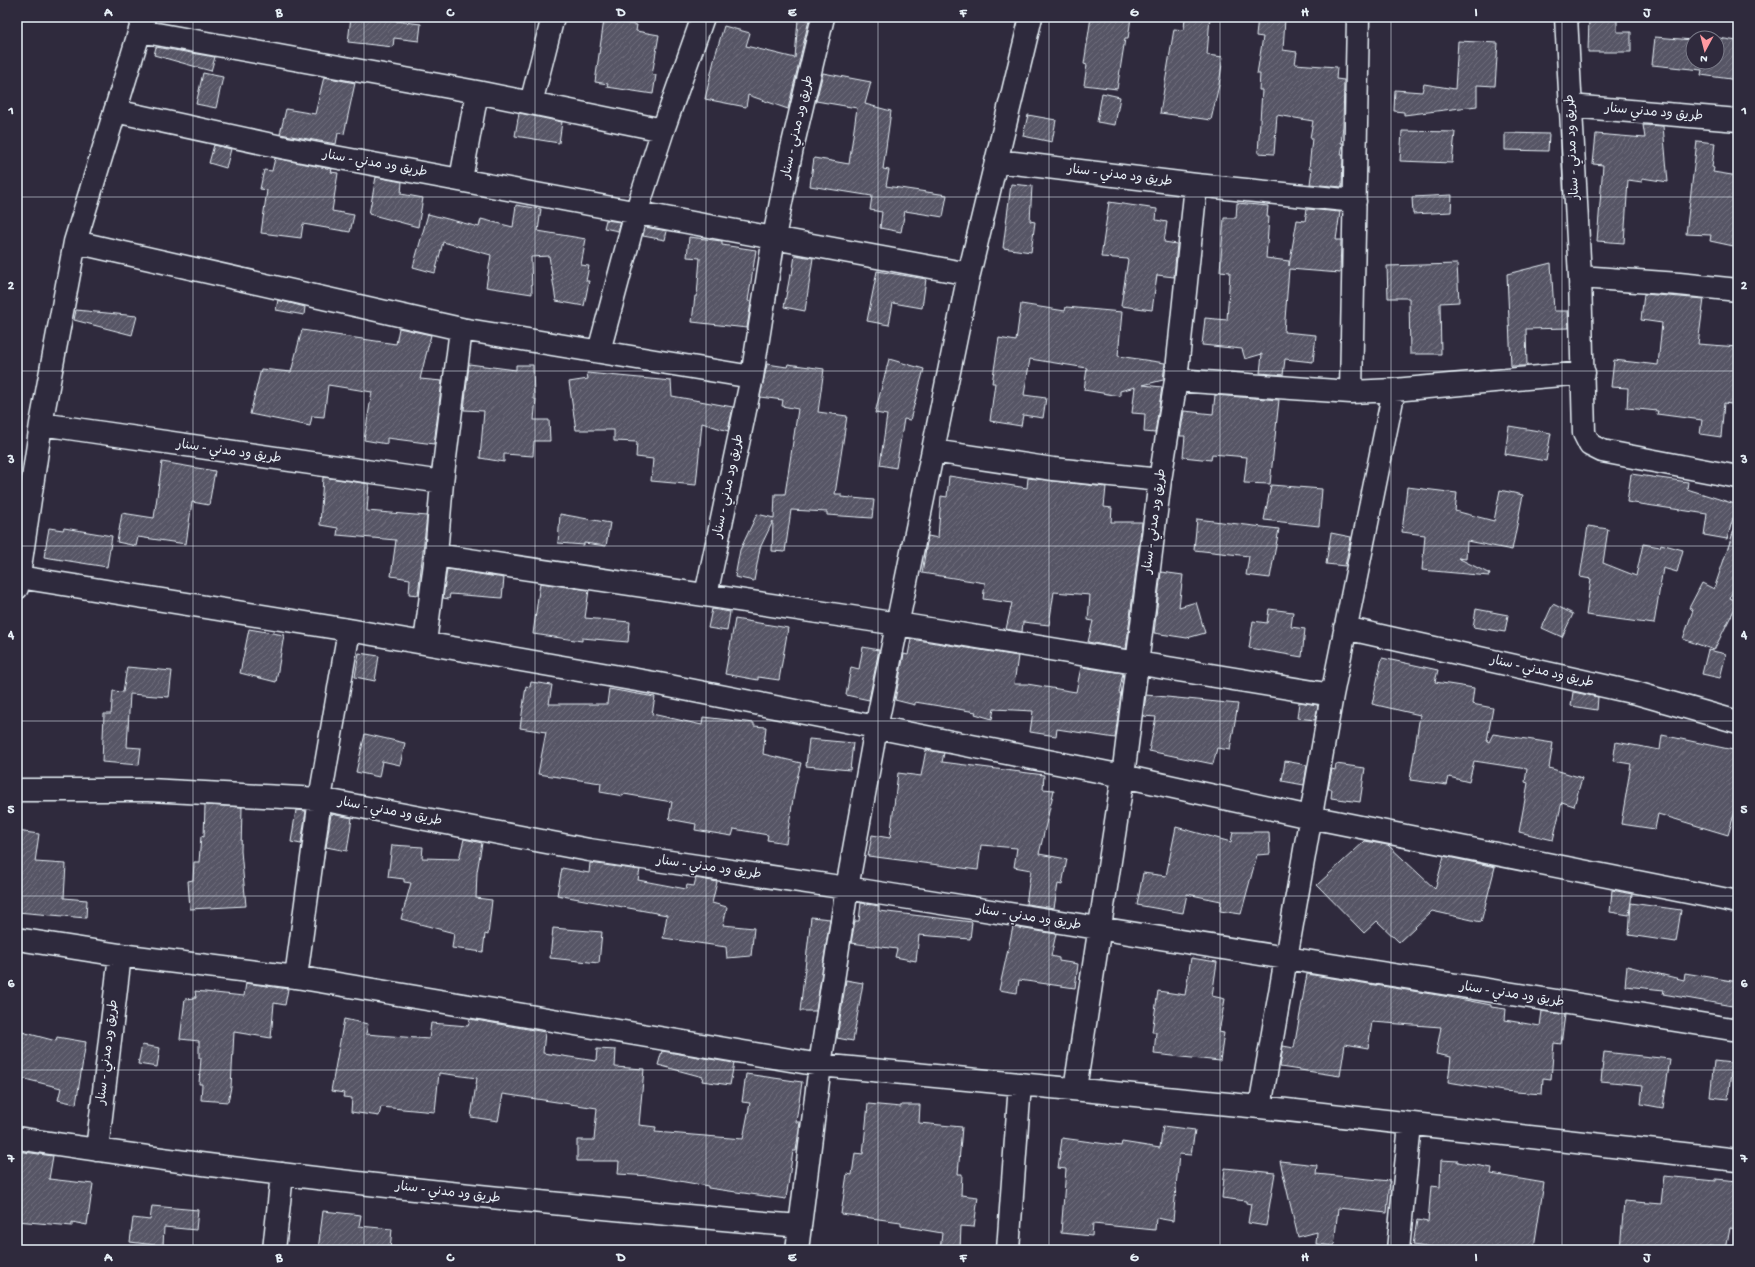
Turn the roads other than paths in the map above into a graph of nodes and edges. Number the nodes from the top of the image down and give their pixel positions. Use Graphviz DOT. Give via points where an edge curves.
graph roads {
  1 [pos="553,17"];
  2 [pos="703,17"];
  3 [pos="823,17"];
  4 [pos="1031,17"];
  5 [pos="1358,17"];
  6 [pos="1566,17"];
  7 [pos="142,24"];
  8 [pos="477,92"];
  9 [pos="531,103"];
  10 [pos="1570,106"];
  11 [pos="115,111"];
  12 [pos="1738,120"];
  13 [pos="663,130"];
  14 [pos="997,161"];
  15 [pos="461,179"];
  16 [pos="1196,185"];
  17 [pos="1355,201"];
  18 [pos="636,213"];
  19 [pos="774,237"];
  20 [pos="75,242"];
  21 [pos="969,274"];
  22 [pos="1580,276"];
  23 [pos="1738,290"];
  24 [pos="461,329"];
  25 [pos="599,351"];
  26 [pos="1584,373"];
  27 [pos="752,377"];
  28 [pos="1176,380"];
  29 [pos="1394,390"];
  30 [pos="1351,392"];
  31 [pos="41,424"];
  32 [pos="932,451"];
  33 [pos="1738,477"];
  34 [pos="1160,480"];
  35 [pos="442,482"];
  36 [pos="436,555"];
  37 [pos="18,582"];
  38 [pos="706,595"];
  39 [pos="898,624"];
  40 [pos="1345,628"];
  41 [pos="349,630"];
  42 [pos="425,643"];
  43 [pos="1137,663"];
  44 [pos="1332,695"];
  45 [pos="1738,722"];
  46 [pos="876,728"];
  47 [pos="1122,776"];
  48 [pos="17,790"];
  49 [pos="320,799"];
  50 [pos="1310,817"];
  51 [pos="847,888"];
  52 [pos="1738,902"];
  53 [pos="1099,929"];
  54 [pos="17,939"];
  55 [pos="120,955"];
  56 [pos="1287,958"];
  57 [pos="296,977"];
  58 [pos="1738,1030"];
  59 [pos="820,1065"];
  60 [pos="1020,1084"];
  61 [pos="1075,1089"];
  62 [pos="1260,1107"];
  63 [pos="1410,1124"];
  64 [pos="17,1138"];
  65 [pos="97,1150"];
  66 [pos="1738,1160"];
  67 [pos="282,1174"];
  68 [pos="800,1226"];
  69 [pos="274,1250"];
  70 [pos="797,1250"];
  71 [pos="1008,1250"];
  72 [pos="1398,1250"];
  1 -- 9 [label="street"];
  2 -- 13 [label="street"];
  3 -- 19 [label="street, طريق ود مدني - سنار"];
  4 -- 14 [label="street"];
  5 -- 17 [label="street"];
  6 -- 10 [label="street, طريق ود مدني - سنار"];
  7 -- 8 [label="street"];
  7 -- 11 [label="street"];
  8 -- 9 [label="street"];
  8 -- 15 [label="street"];
  9 -- 13 [label="street"];
  10 -- 12 [label="street, طريق ود مدني سنار"];
  10 -- 22 [label="street, طريق ود مدني - سنار"];
  11 -- 15 [label="street, طريق ود مدني - سنار" via="286,148"];
  11 -- 20 [label="street"];
  13 -- 18 [label="street"];
  14 -- 16 [label="street, طريق ود مدني - سنار"];
  14 -- 21 [label="street"];
  15 -- 18 [label="street, طريق ود مدني - سنار"];
  16 -- 17 [label="street, طريق ود مدني - سنار"];
  16 -- 28 [label="street, طريق ود مدني - سنار"];
  17 -- 30 [label="street"];
  18 -- 19 [label="street, طريق ود مدني - سنار"];
  18 -- 25 [label="street"];
  19 -- 21 [label="street, طريق ود مدني - سنار"];
  19 -- 27 [label="street, طريق ود مدني - سنار"];
  20 -- 24 [label="street"];
  20 -- 31 [label="street"];
  21 -- 32 [label="street"];
  22 -- 23 [label="street"];
  22 -- 26 [label="street, طريق ود مدني - سنار"];
  24 -- 25 [label="street"];
  24 -- 35 [label="street"];
  25 -- 27 [label="street"];
  26 -- 29 [label="street"];
  26 -- 33 [label="street, طريق ود مدني - سنار" via="1584,433 1590,445 1602,451"];
  27 -- 38 [label="street, طريق ود مدني - سنار"];
  28 -- 30 [label="street"];
  28 -- 34 [label="street, طريق ود مدني - سنار"];
  29 -- 30 [label="street"];
  29 -- 40 [label="street"];
  31 -- 35 [label="street, طريق ود مدني - سنار"];
  31 -- 37 [label="street"];
  32 -- 34 [label="street" via="1053,469"];
  32 -- 39 [label="street"];
  34 -- 43 [label="street, طريق ود مدني - سنار"];
  35 -- 36 [label="street"];
  36 -- 38 [label="street"];
  36 -- 42 [label="street"];
  37 -- 41 [label="street"];
  38 -- 39 [label="street"];
  39 -- 43 [label="street"];
  39 -- 46 [label="street"];
  40 -- 44 [label="street"];
  40 -- 45 [label="street, طريق ود مدني - سنار" via="1636,693"];
  41 -- 42 [label="street"];
  41 -- 49 [label="street, طريق ود مدني - سنار"];
  42 -- 46 [label="street" via="654,683"];
  43 -- 44 [label="street"];
  43 -- 47 [label="street, طريق ود مدني - سنار"];
  44 -- 50 [label="street"];
  46 -- 47 [label="street"];
  46 -- 51 [label="street"];
  47 -- 50 [label="street"];
  47 -- 53 [label="street, طريق ود مدني - سنار"];
  48 -- 49 [label="street, طريق ود مدني - سنار" via="149,790"];
  49 -- 51 [label="street, طريق ود مدني - سنار" via="589,850"];
  49 -- 57 [label="street, طريق ود مدني - سنار"];
  50 -- 52 [label="street"];
  50 -- 56 [label="street"];
  51 -- 53 [label="street, طريق ود مدني - سنار"];
  51 -- 59 [label="street"];
  53 -- 56 [label="street, طريق ود مدني - سنار"];
  53 -- 61 [label="street, طريق ود مدني - سنار"];
  54 -- 55 [label="street"];
  55 -- 57 [label="street"];
  55 -- 65 [label="street, طريق ود مدني - سنار"];
  56 -- 58 [label="street, طريق ود مدني - سنار"];
  56 -- 62 [label="street"];
  57 -- 59 [label="street"];
  59 -- 60 [label="street"];
  59 -- 68 [label="street"];
  60 -- 61 [label="street"];
  60 -- 71 [label="street"];
  61 -- 62 [label="street"];
  62 -- 63 [label="street"];
  63 -- 66 [label="street"];
  63 -- 72 [label="street"];
  64 -- 65 [label="street, طريق ود مدني - سنار"];
  65 -- 67 [label="street, طريق ود مدني - سنار"];
  67 -- 68 [label="street, طريق ود مدني - سنار" via="537,1203"];
  67 -- 69 [label="street"];
  68 -- 70 [label="street"];
}
